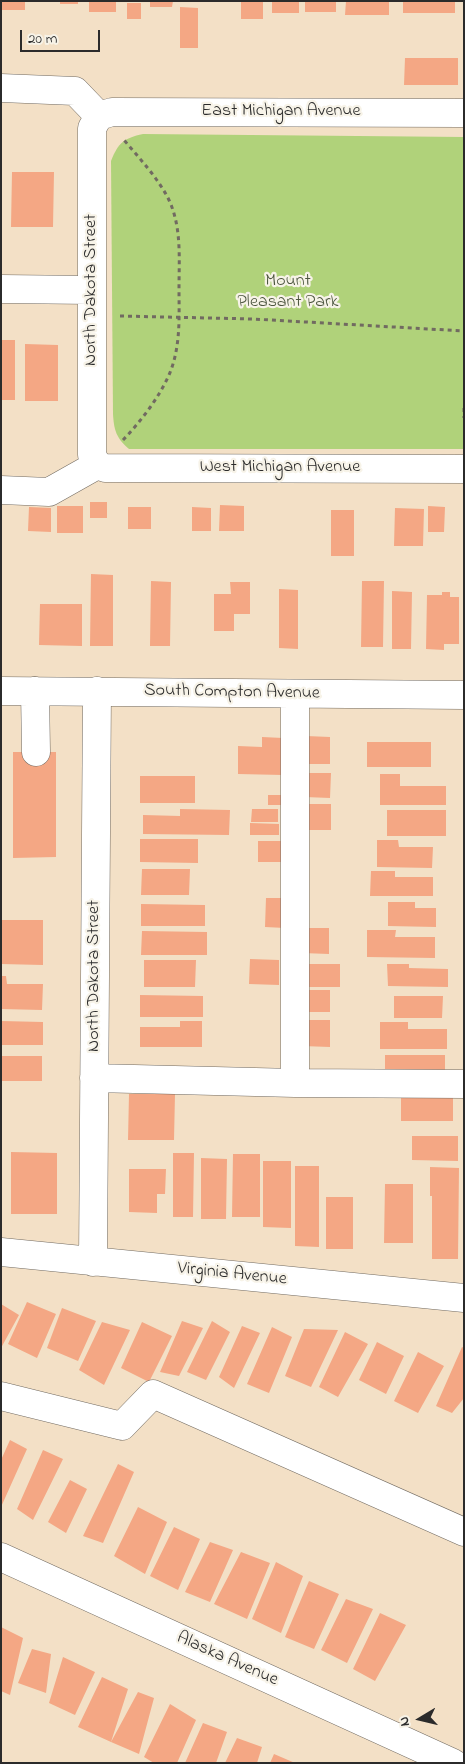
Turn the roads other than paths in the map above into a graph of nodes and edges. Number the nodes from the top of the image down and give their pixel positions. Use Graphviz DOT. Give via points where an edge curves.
graph roads {
  1 [pos="1,88"];
  2 [pos="464,113"];
  3 [pos="99,116"];
  4 [pos="1,289"];
  5 [pos="92,290"];
  6 [pos="96,465"];
  7 [pos="464,469"];
  8 [pos="1,490"];
  9 [pos="35,690"];
  10 [pos="1,691"];
  11 [pos="96,691"];
  12 [pos="295,694"];
  13 [pos="464,695"];
  14 [pos="36,752"];
  15 [pos="94,1078"];
  16 [pos="296,1083"];
  17 [pos="464,1084"];
  18 [pos="1,1252"];
  19 [pos="93,1262"];
  20 [pos="464,1298"];
  21 [pos="1,1396"];
  22 [pos="464,1532"];
  23 [pos="1,1557"];
  24 [pos="453,1763"];
  1 -- 3 [label="street" via="75,91"];
  2 -- 3 [label="street, East Michigan Avenue" via="112,112"];
  3 -- 5 [label="street, North Dakota Street" via="92,128"];
  4 -- 5 [label="street"];
  5 -- 6 [label="street, North Dakota Street" via="92,455"];
  6 -- 7 [label="street, West Michigan Avenue" via="106,468"];
  6 -- 8 [label="street" via="49,492"];
  9 -- 10 [label="street, South Compton Avenue"];
  9 -- 11 [label="street, South Compton Avenue"];
  9 -- 14 [label="street"];
  11 -- 12 [label="street, South Compton Avenue"];
  11 -- 15 [label="street, North Dakota Street"];
  12 -- 13 [label="street, South Compton Avenue"];
  12 -- 16 [label="street"];
  15 -- 16 [label="street"];
  15 -- 19 [label="street, North Dakota Street"];
  16 -- 17 [label="street"];
  18 -- 19 [label="street, Virginia Avenue"];
  19 -- 20 [label="street, Virginia Avenue"];
  21 -- 22 [label="street" via="122,1426 152,1394"];
  23 -- 24 [label="street, Alaska Avenue"];
}
